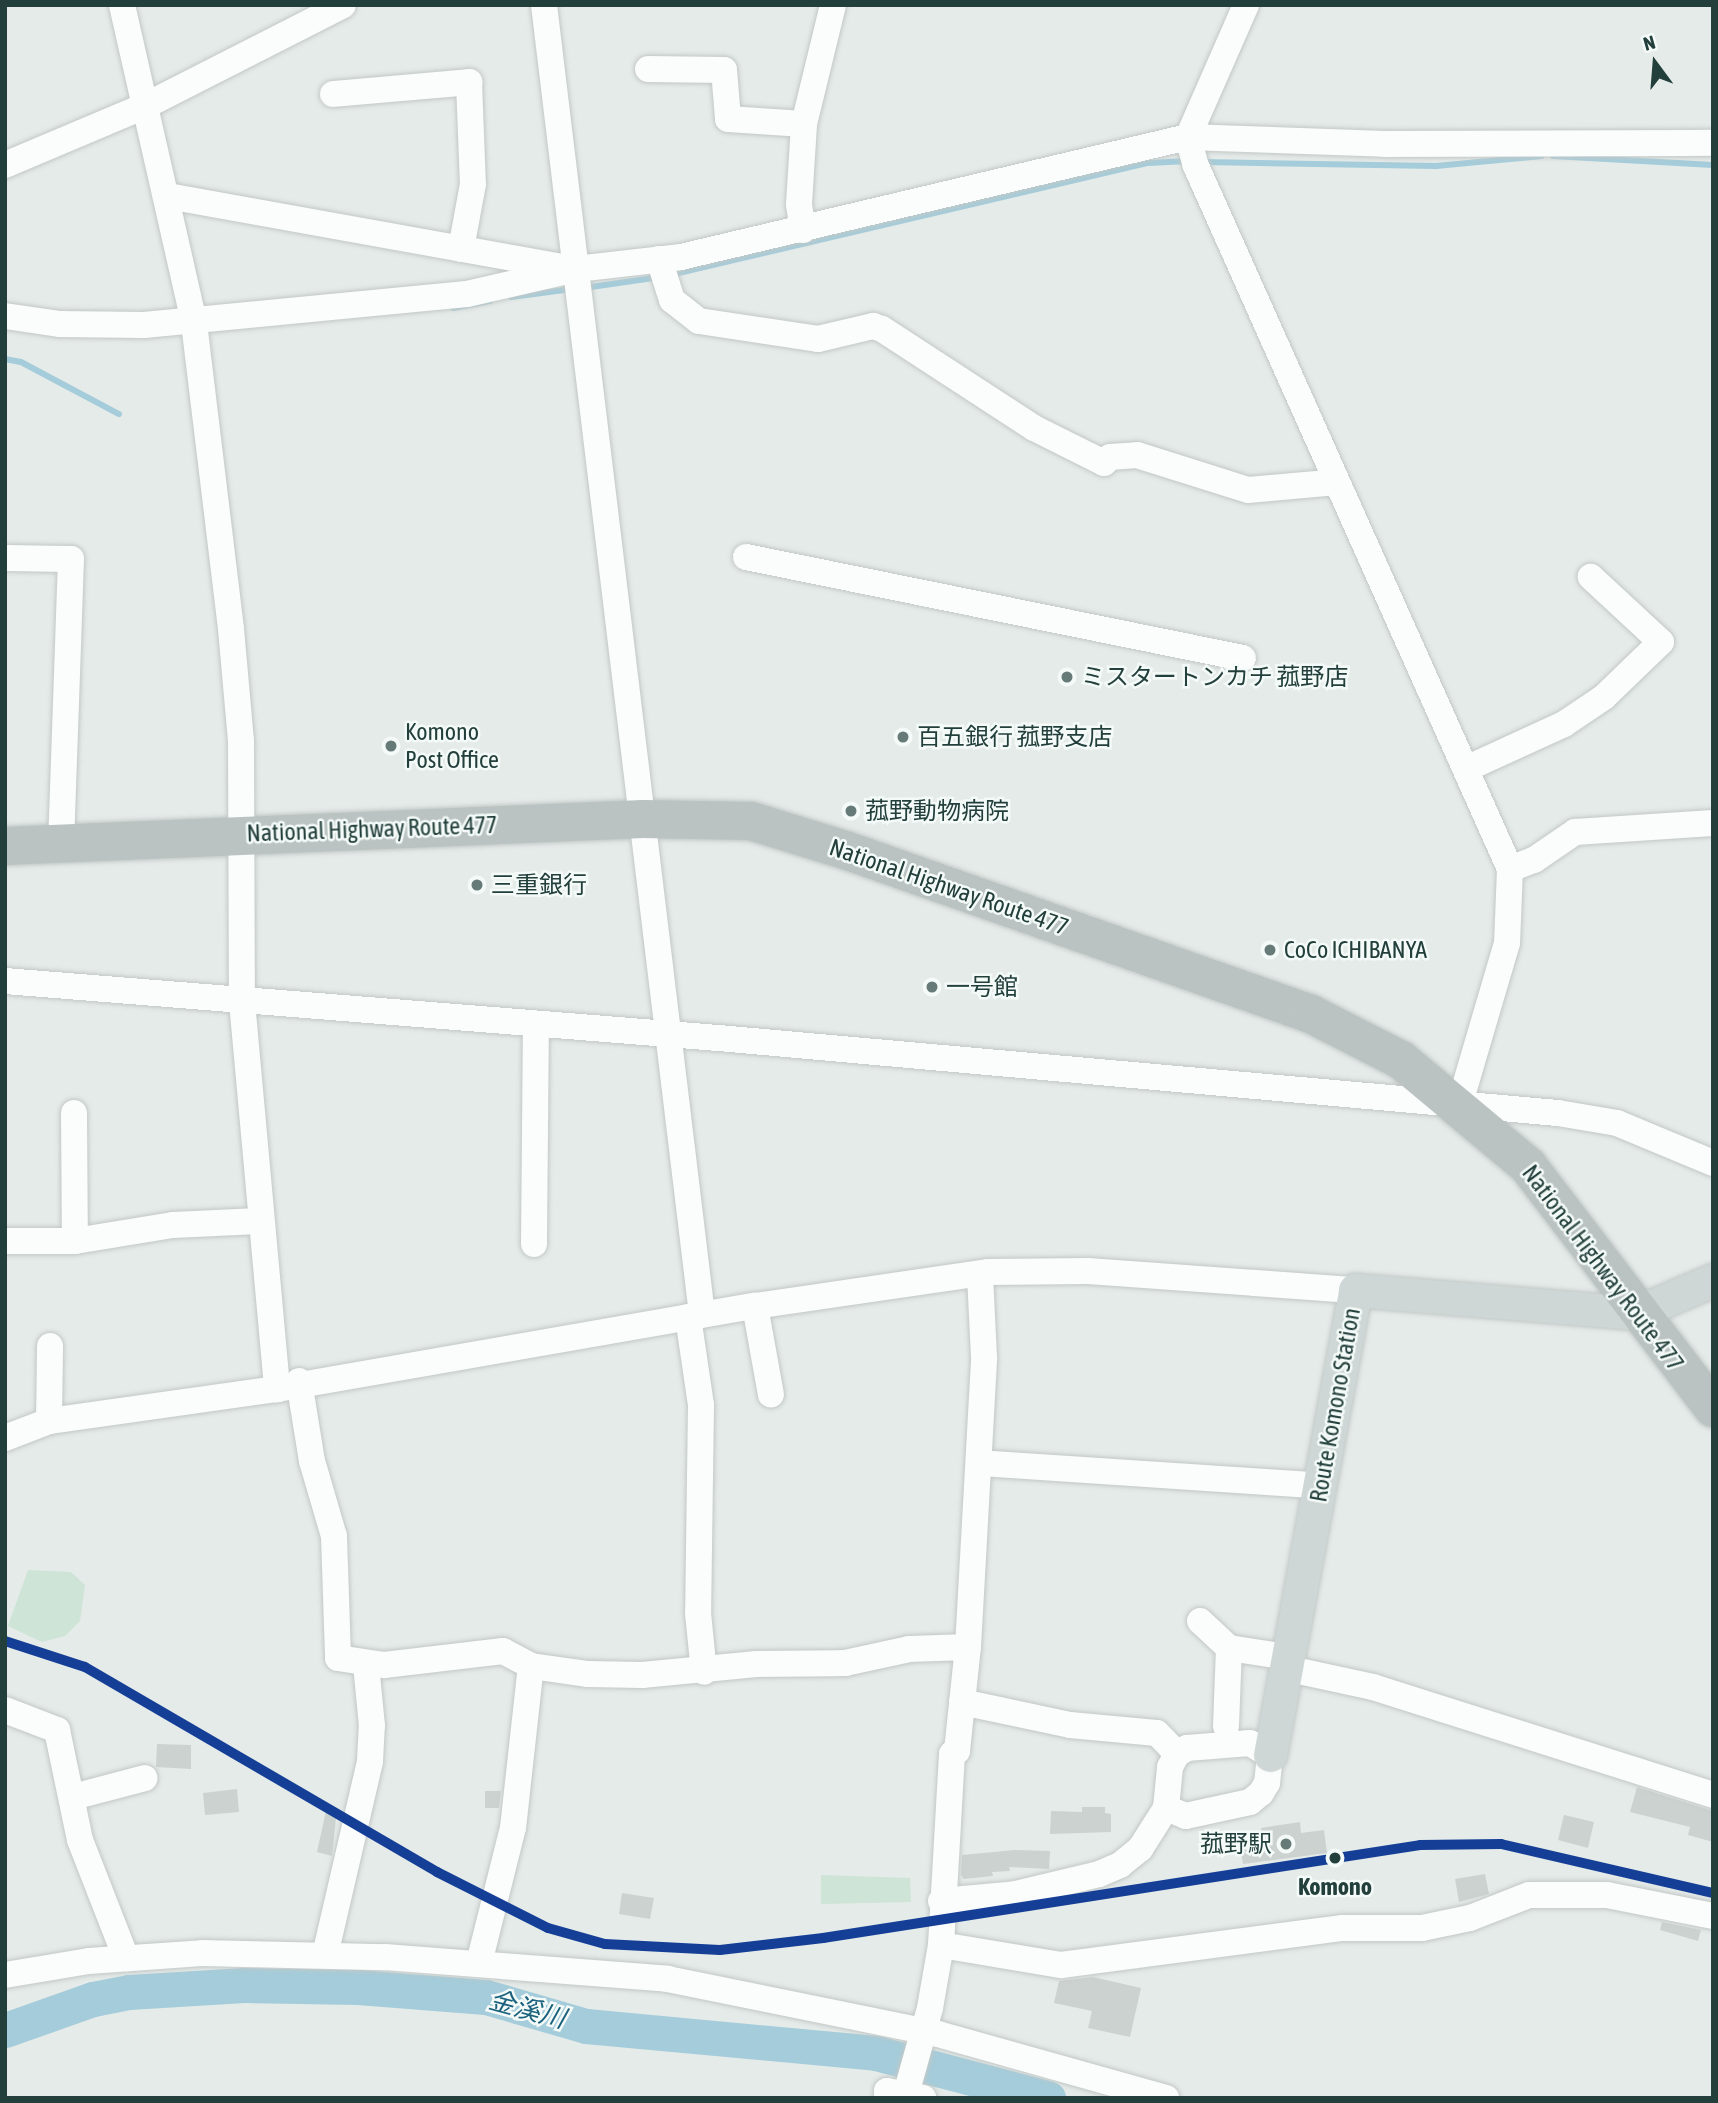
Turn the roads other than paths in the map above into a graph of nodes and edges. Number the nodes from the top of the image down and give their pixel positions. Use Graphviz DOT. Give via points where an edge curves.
graph roads {
  1 [pos="122,5"];
  2 [pos="343,5"];
  3 [pos="544,5"];
  4 [pos="833,5"];
  5 [pos="1246,5"];
  6 [pos="648,69"];
  7 [pos="333,94"];
  8 [pos="145,106"];
  9 [pos="804,124"];
  10 [pos="1713,143"];
  11 [pos="1191,150"];
  12 [pos="5,165"];
  13 [pos="168,196"];
  14 [pos="803,230"];
  15 [pos="461,248"];
  16 [pos="662,271"];
  17 [pos="578,282"];
  18 [pos="5,316"];
  19 [pos="194,323"];
  20 [pos="1337,482"];
  21 [pos="746,557"];
  22 [pos="5,558"];
  23 [pos="1591,577"];
  24 [pos="1243,658"];
  25 [pos="1468,768"];
  26 [pos="643,819"];
  27 [pos="1713,823"];
  28 [pos="243,834"];
  29 [pos="61,843"];
  30 [pos="5,846"];
  31 [pos="1510,869"];
  32 [pos="5,981"];
  33 [pos="242,1002"];
  34 [pos="536,1027"];
  35 [pos="670,1036"];
  36 [pos="1459,1106"];
  37 [pos="74,1112"];
  38 [pos="1713,1163"];
  39 [pos="259,1221"];
  40 [pos="5,1241"];
  41 [pos="75,1241"];
  42 [pos="534,1244"];
  43 [pos="980,1276"];
  44 [pos="1713,1280"];
  45 [pos="1355,1290"];
  46 [pos="755,1306"];
  47 [pos="1636,1313"];
  48 [pos="695,1316"];
  49 [pos="50,1346"];
  50 [pos="288,1385"];
  51 [pos="1705,1391"];
  52 [pos="771,1395"];
  53 [pos="49,1421"];
  54 [pos="5,1438"];
  55 [pos="979,1464"];
  56 [pos="1321,1486"];
  57 [pos="1200,1620"];
  58 [pos="968,1647"];
  59 [pos="1229,1648"];
  60 [pos="1286,1663"];
  61 [pos="366,1665"];
  62 [pos="531,1666"];
  63 [pos="704,1672"];
  64 [pos="962,1702"];
  65 [pos="5,1710"];
  66 [pos="1226,1726"];
  67 [pos="1177,1754"];
  68 [pos="1270,1755"];
  69 [pos="145,1779"];
  70 [pos="1713,1795"];
  71 [pos="73,1797"];
  72 [pos="1166,1808"];
  73 [pos="941,1901"];
  74 [pos="1713,1916"];
  75 [pos="941,1945"];
  76 [pos="325,1955"];
  77 [pos="121,1961"];
  78 [pos="479,1963"];
  79 [pos="5,1975"];
  80 [pos="923,2035"];
  81 [pos="907,2094"];
  82 [pos="1166,2098"];
  1 -- 8 [label="street"];
  2 -- 8 [label="street"];
  3 -- 17 [label="street"];
  4 -- 9 [label="street"];
  5 -- 11 [label="street"];
  6 -- 9 [label="street" via="724,70 728,119"];
  7 -- 15 [label="street" via="469,82 473,184"];
  8 -- 12 [label="street"];
  8 -- 13 [label="street"];
  9 -- 14 [label="street" via="799,204"];
  10 -- 11 [label="street"];
  11 -- 14 [label="street"];
  11 -- 20 [label="street"];
  13 -- 15 [label="street"];
  13 -- 19 [label="street"];
  14 -- 16 [label="street"];
  15 -- 17 [label="street"];
  16 -- 17 [label="street"];
  16 -- 20 [label="street" via="680,309 699,321 818,339 882,328 1034,428 1104,463 1110,457 1137,455 1248,490"];
  17 -- 19 [label="street"];
  17 -- 26 [label="street"];
  18 -- 19 [label="street" via="60,324"];
  19 -- 28 [label="street" via="239,700"];
  20 -- 25 [label="street"];
  21 -- 24 [label="street"];
  22 -- 29 [label="street" via="71,559"];
  23 -- 25 [label="street" via="1661,642 1594,704 1564,724"];
  25 -- 31 [label="street"];
  26 -- 28 [label="highway, National Highway Route 477"];
  26 -- 35 [label="street"];
  26 -- 36 [label="highway, National Highway Route 477" via="751,821 1234,986 1370,1042"];
  27 -- 31 [label="street" via="1575,832 1534,860"];
  28 -- 29 [label="highway, National Highway Route 477"];
  28 -- 33 [label="street"];
  29 -- 30 [label="highway, National Highway Route 477"];
  31 -- 36 [label="street" via="1507,943"];
  32 -- 33 [label="street"];
  33 -- 34 [label="street"];
  33 -- 39 [label="street"];
  34 -- 35 [label="street"];
  34 -- 42 [label="street"];
  35 -- 36 [label="street"];
  35 -- 48 [label="street"];
  36 -- 38 [label="street" via="1618,1123"];
  36 -- 47 [label="highway, National Highway Route 477" via="1528,1166"];
  37 -- 41 [label="street"];
  39 -- 41 [label="street" via="173,1225"];
  39 -- 50 [label="street"];
  40 -- 41 [label="street"];
  43 -- 45 [label="street" via="1031,1270 1088,1272"];
  43 -- 46 [label="street"];
  43 -- 55 [label="street" via="984,1357"];
  44 -- 47 [label="main road"];
  45 -- 47 [label="main road, Route Komono Station"];
  45 -- 56 [label="main road, Route Komono Station"];
  46 -- 48 [label="street"];
  46 -- 52 [label="street"];
  47 -- 51 [label="highway, National Highway Route 477"];
  48 -- 50 [label="street"];
  48 -- 63 [label="street" via="701,1405 698,1613"];
  49 -- 53 [label="street"];
  50 -- 53 [label="street"];
  50 -- 61 [label="street" via="334,1536 336,1651 338,1658"];
  53 -- 54 [label="street"];
  55 -- 56 [label="street"];
  55 -- 58 [label="street"];
  56 -- 60 [label="main road, Route Komono Station"];
  57 -- 59 [label="street"];
  58 -- 63 [label="street" via="909,1649 845,1663 757,1664"];
  58 -- 64 [label="street"];
  59 -- 60 [label="street"];
  59 -- 66 [label="street"];
  60 -- 68 [label="main road, Route Komono Station"];
  60 -- 70 [label="street"];
  61 -- 62 [label="street" via="503,1651"];
  61 -- 76 [label="street" via="370,1761"];
  62 -- 63 [label="street" via="587,1674"];
  62 -- 78 [label="street" via="513,1828"];
  64 -- 67 [label="street" via="1070,1724 1157,1733"];
  64 -- 73 [label="street" via="957,1751 952,1754"];
  65 -- 71 [label="street" via="57,1730"];
  67 -- 68 [label="street" via="1187,1748 1250,1744"];
  67 -- 72 [label="street" via="1170,1768"];
  68 -- 72 [label="street" via="1267,1783 1250,1802 1186,1816"];
  69 -- 71 [label="street"];
  71 -- 77 [label="street" via="80,1840"];
  72 -- 73 [label="street" via="1140,1849 1099,1874 1016,1894"];
  73 -- 75 [label="street"];
  74 -- 75 [label="street" via="1607,1895 1529,1895 1470,1918 1422,1928 1343,1928 1061,1965"];
  75 -- 80 [label="street"];
  76 -- 77 [label="street" via="202,1953"];
  76 -- 78 [label="street"];
  77 -- 79 [label="street"];
  78 -- 80 [label="street" via="668,1979"];
  80 -- 81 [label="street"];
  80 -- 82 [label="street"];
}
